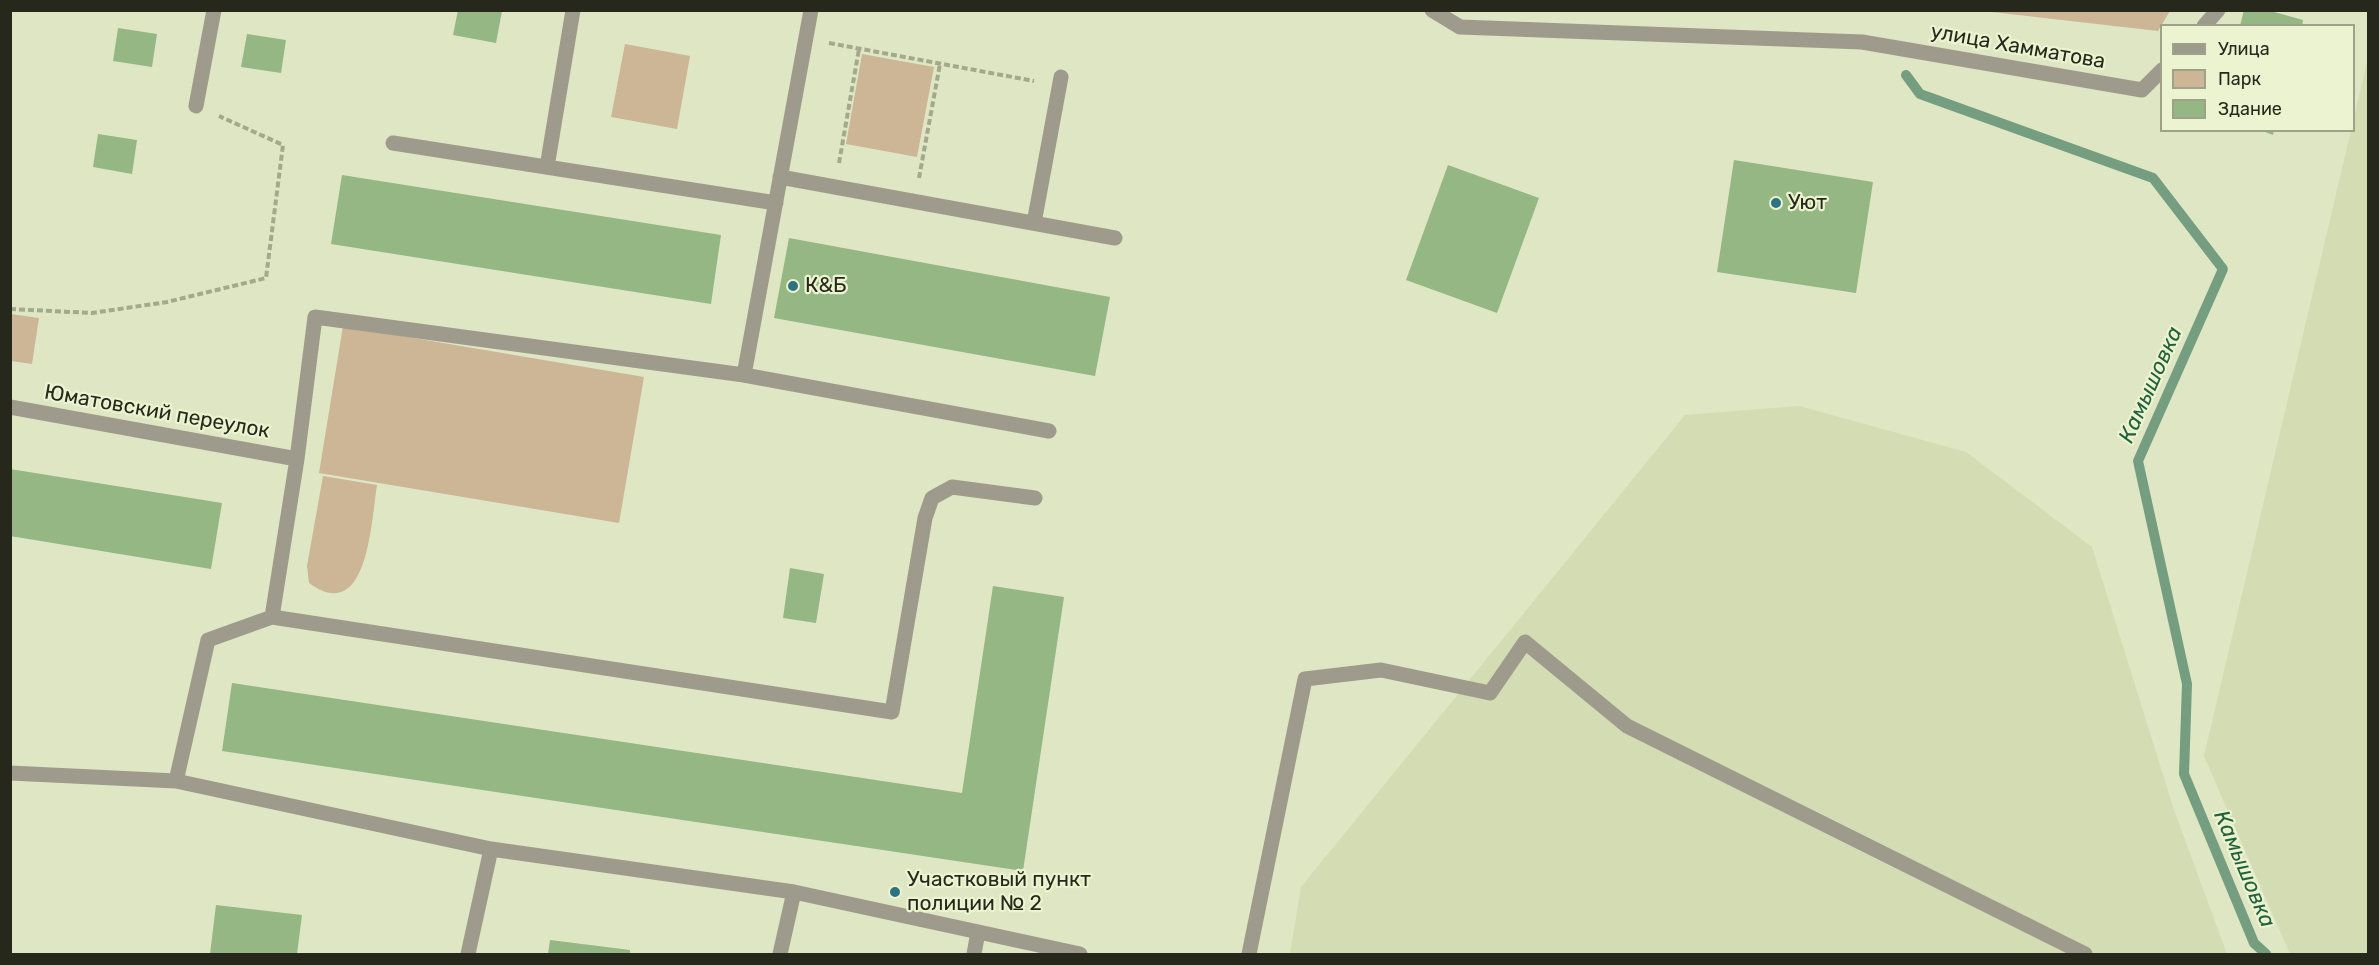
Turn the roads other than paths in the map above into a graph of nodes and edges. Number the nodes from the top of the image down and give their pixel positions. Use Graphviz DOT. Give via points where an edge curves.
graph roads {
  1 [pos="214,10"];
  2 [pos="573,10"];
  3 [pos="811,10"];
  4 [pos="1432,10"];
  5 [pos="2218,10"];
  6 [pos="2206,24"];
  7 [pos="2160,72"];
  8 [pos="1060,81"];
  9 [pos="196,106"];
  10 [pos="393,143"];
  11 [pos="547,167"];
  12 [pos="780,177"];
  13 [pos="776,203"];
  14 [pos="1034,223"];
  15 [pos="1115,238"];
  16 [pos="744,375"];
  17 [pos="10,407"];
  18 [pos="1048,430"];
  19 [pos="297,459"];
  20 [pos="1035,498"];
  21 [pos="272,617"];
  22 [pos="10,773"];
  23 [pos="176,781"];
  24 [pos="491,849"];
  25 [pos="794,892"];
  26 [pos="978,932"];
  27 [pos="468,954"];
  28 [pos="780,954"];
  29 [pos="974,954"];
  30 [pos="1080,954"];
  31 [pos="1249,954"];
  32 [pos="2085,954"];
  1 -- 9 [label="street"];
  2 -- 11 [label="street"];
  3 -- 12 [label="street"];
  4 -- 7 [label="street, улица Хамматова" via="1460,27 1863,42 2142,90"];
  5 -- 6 [label="street"];
  8 -- 14 [label="street"];
  10 -- 11 [label="street"];
  11 -- 13 [label="street"];
  12 -- 13 [label="street"];
  12 -- 14 [label="street"];
  13 -- 16 [label="street"];
  14 -- 15 [label="street"];
  16 -- 18 [label="street"];
  16 -- 19 [label="street" via="315,317"];
  17 -- 19 [label="street, Юматовский переулок"];
  19 -- 21 [label="street"];
  20 -- 21 [label="street" via="952,487 932,498 925,518 892,712"];
  21 -- 23 [label="street" via="208,640"];
  22 -- 23 [label="street"];
  23 -- 24 [label="street"];
  24 -- 25 [label="street"];
  24 -- 27 [label="street"];
  25 -- 26 [label="street"];
  25 -- 28 [label="street"];
  26 -- 29 [label="street"];
  26 -- 30 [label="street"];
  31 -- 32 [label="street" via="1305,679 1381,669 1490,693 1525,642 1627,726"];
}
